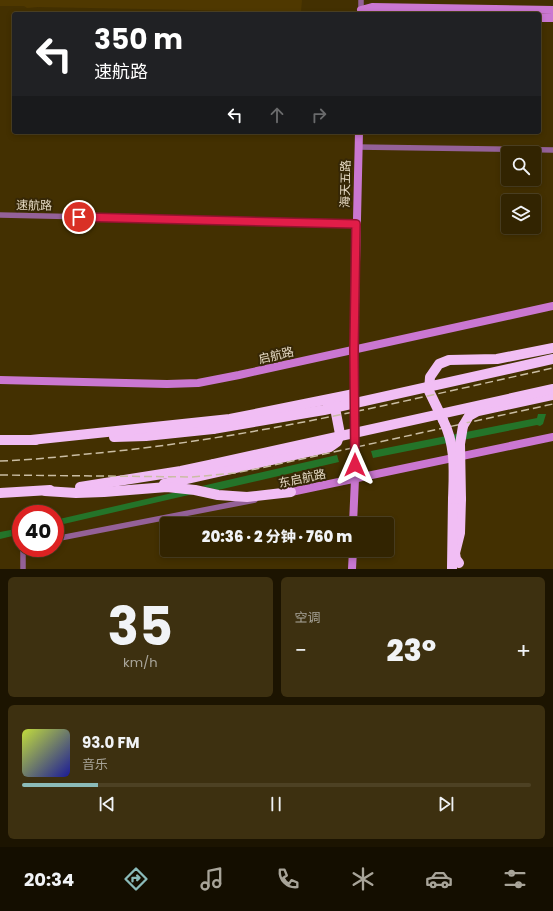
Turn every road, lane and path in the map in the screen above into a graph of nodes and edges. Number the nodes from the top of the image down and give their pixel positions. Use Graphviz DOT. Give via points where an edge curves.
graph roads {
  1 [pos="361,0"];
  2 [pos="553,10"];
  3 [pos="361,12"];
  4 [pos="541,18"];
  5 [pos="553,18"];
  6 [pos="359,134"];
  7 [pos="358,147"];
  8 [pos="553,150"];
  9 [pos="0,215"];
  10 [pos="356,224"];
  11 [pos="553,306"];
  12 [pos="553,348"];
  13 [pos="354,350"];
  14 [pos="553,359"];
  15 [pos="0,380"];
  16 [pos="553,389"];
  17 [pos="354,394"];
  18 [pos="553,395"];
  19 [pos="320,401"];
  20 [pos="553,437"];
  21 [pos="0,440"];
  22 [pos="31,440"];
  23 [pos="355,479"];
  24 [pos="149,488"];
  25 [pos="45,491"];
  26 [pos="291,492"];
  27 [pos="0,493"];
  28 [pos="457,499"];
  29 [pos="353,517"];
  30 [pos="64,537"];
  31 [pos="23,557"];
  32 [pos="353,557"];
  33 [pos="455,566"];
  34 [pos="23,569"];
  35 [pos="352,569"];
  1 -- 3 [label="street"];
  2 -- 3 [label="street" via="372,7"];
  4 -- 5 [label="street"];
  6 -- 7 [label="street, 海天五路"];
  7 -- 8 [label="street"];
  7 -- 10 [label="street, 海天五路"];
  9 -- 10 [label="street, 速航路"];
  10 -- 13 [label="street, 海天五路"];
  11 -- 13 [label="street, 启航路"];
  12 -- 28 [label="highway, bridge" via="497,359 449,360 439,364 430,377 429,391 450,433"];
  13 -- 15 [label="street, 启航路" via="198,383"];
  13 -- 17 [label="street, 海天五路"];
  14 -- 22 [label="highway, bridge" via="324,410 213,429 146,436"];
  16 -- 25 [label="highway, bridge" via="181,472"];
  17 -- 19 [label="highway"];
  17 -- 23 [label="street, 海天五路"];
  18 -- 28 [label="highway, bridge" via="470,416 463,426 460,444"];
  19 -- 22 [label="highway" via="230,419"];
  19 -- 24 [label="highway" via="330,402 336,408 340,434 337,442 330,447"];
  20 -- 23 [label="street, 东启航路"];
  21 -- 22 [label="highway"];
  23 -- 26 [label="street, 东启航路"];
  23 -- 29 [label="street, 海天五路"];
  24 -- 25 [label="highway" via="76,493"];
  24 -- 26 [label="highway" via="182,488 234,497"];
  25 -- 27 [label="highway"];
  26 -- 30 [label="street, 东启航路"];
  28 -- 33 [label="highway"];
  31 -- 34 [label="street"];
  32 -- 35 [label="street"];
}
